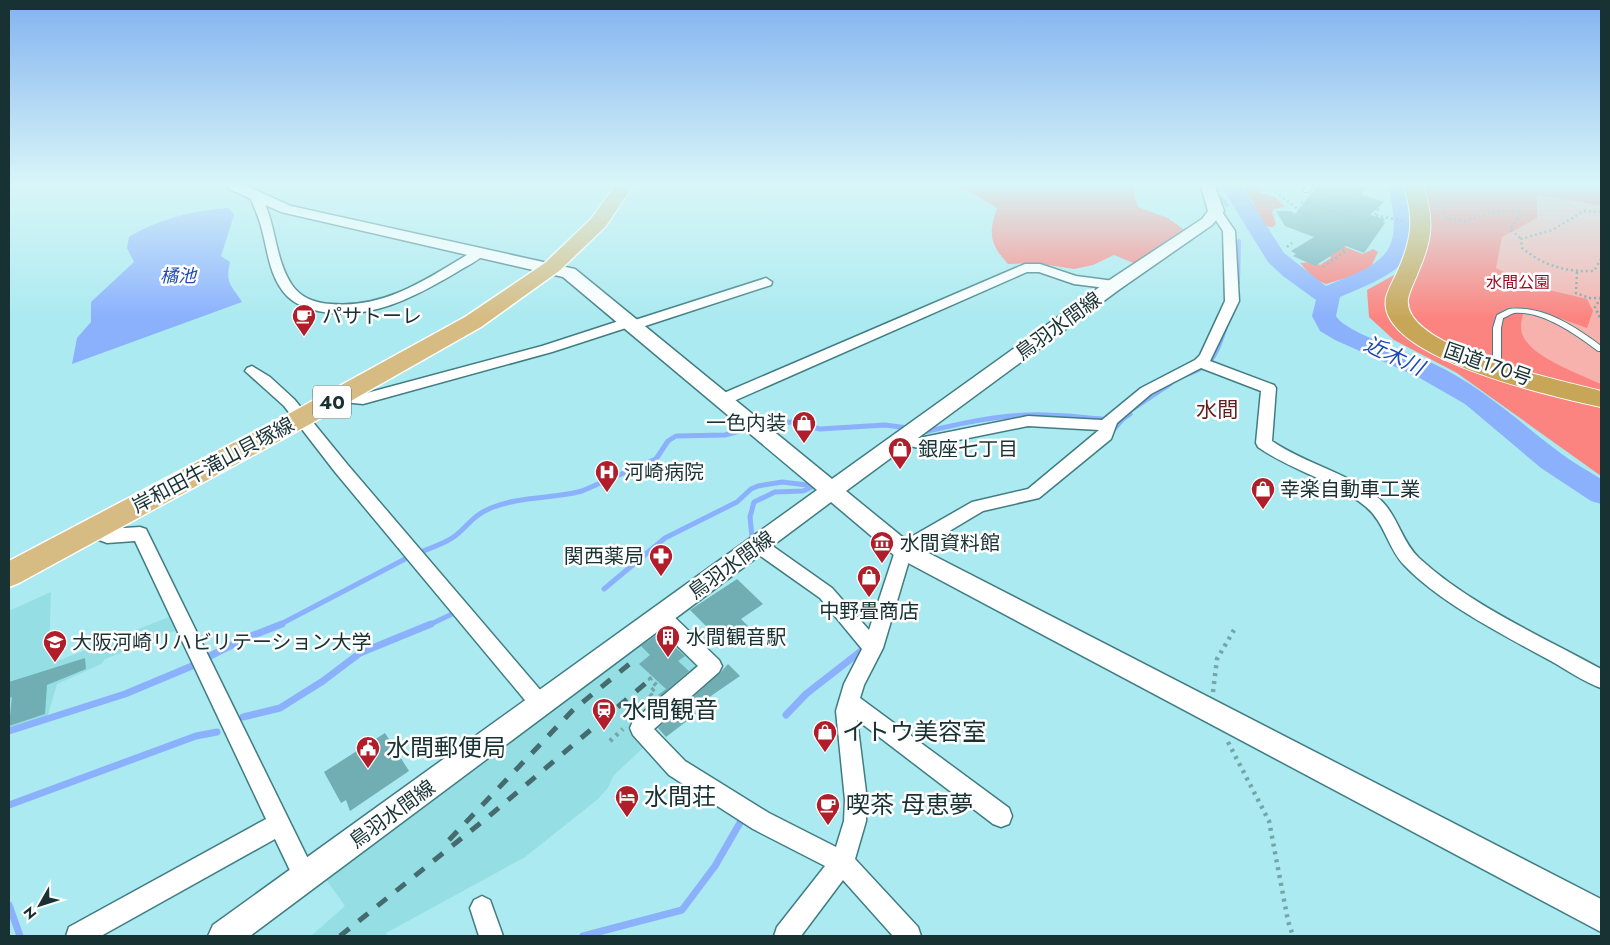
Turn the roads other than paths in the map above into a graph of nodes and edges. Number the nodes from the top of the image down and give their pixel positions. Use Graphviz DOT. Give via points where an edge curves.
graph roads {
  1 [pos="268,230"];
  2 [pos="376,230"];
  3 [pos="591,230"];
  4 [pos="1195,230"];
  5 [pos="1228,230"];
  6 [pos="1422,230"];
  7 [pos="479,253"];
  8 [pos="552,268"];
  9 [pos="766,282"];
  10 [pos="1114,285"];
  11 [pos="632,324"];
  12 [pos="1601,349"];
  13 [pos="1200,363"];
  14 [pos="1497,370"];
  15 [pos="252,371"];
  16 [pos="338,398"];
  17 [pos="1601,399"];
  18 [pos="722,400"];
  19 [pos="303,417"];
  20 [pos="1108,426"];
  21 [pos="902,439"];
  22 [pos="831,491"];
  23 [pos="92,530"];
  24 [pos="758,545"];
  25 [pos="903,550"];
  26 [pos="9,575"];
  27 [pos="661,617"];
  28 [pos="873,648"];
  29 [pos="1601,679"];
  30 [pos="849,702"];
  31 [pos="541,705"];
  32 [pos="1001,816"];
  33 [pos="279,824"];
  34 [pos="842,862"];
  35 [pos="305,877"];
  36 [pos="482,908"];
  37 [pos="1601,916"];
  38 [pos="78,936"];
  39 [pos="224,936"];
  40 [pos="491,936"];
  41 [pos="786,936"];
  42 [pos="909,936"];
  1 -- 7 [label="street" via="276,266 288,290 310,305 339,310 389,303"];
  2 -- 7 [label="street"];
  3 -- 8 [label="main road, 岸和田牛滝山貝塚線 / 40"];
  4 -- 10 [label="street, 鳥羽水間線"];
  5 -- 13 [label="street" via="1232,301 1212,346"];
  6 -- 14 [label="highway, 国道170号" via="1414,261 1397,299 1402,318 1408,328 1440,349"];
  7 -- 8 [label="street"];
  8 -- 11 [label="street" via="569,273"];
  8 -- 16 [label="main road, 岸和田牛滝山貝塚線 / 40" via="474,322"];
  9 -- 11 [label="street"];
  10 -- 18 [label="street" via="1074,280 1040,268 1025,268"];
  10 -- 21 [label="street, 鳥羽水間線"];
  11 -- 16 [label="street" via="372,396"];
  11 -- 18 [label="street"];
  12 -- 14 [label="lane" via="1555,320 1534,313 1512,311 1500,317 1497,328"];
  13 -- 20 [label="street" via="1146,392 1110,420"];
  13 -- 29 [label="street" via="1270,388 1264,443 1357,492 1380,510 1390,523 1399,547 1417,567 1457,597"];
  14 -- 17 [label="highway, 国道170号"];
  15 -- 19 [label="street" via="265,378"];
  16 -- 19 [label="main road, 岸和田牛滝山貝塚線 / 40"];
  18 -- 22 [label="street"];
  19 -- 23 [label="main road, 岸和田牛滝山貝塚線 / 40"];
  19 -- 31 [label="street" via="334,460"];
  20 -- 21 [label="street" via="1028,421 919,443"];
  20 -- 25 [label="street" via="1105,435 1033,494 978,506"];
  21 -- 22 [label="street, 鳥羽水間線"];
  22 -- 24 [label="street, 鳥羽水間線"];
  22 -- 25 [label="street"];
  23 -- 26 [label="main road, 岸和田牛滝山貝塚線 / 40"];
  23 -- 33 [label="street" via="107,536 140,534"];
  24 -- 27 [label="street, 鳥羽水間線"];
  24 -- 28 [label="street" via="826,593"];
  25 -- 28 [label="street"];
  25 -- 37 [label="street"];
  27 -- 31 [label="street, 鳥羽水間線"];
  27 -- 34 [label="street" via="712,666 640,728 677,768 761,821"];
  28 -- 30 [label="street" via="854,684"];
  30 -- 32 [label="street"];
  30 -- 34 [label="street" via="846,711 856,800 855,821"];
  31 -- 35 [label="street, 鳥羽水間線"];
  33 -- 35 [label="street"];
  33 -- 38 [label="street"];
  34 -- 41 [label="street"];
  34 -- 42 [label="street"];
  35 -- 39 [label="street, 鳥羽水間線"];
  36 -- 40 [label="street"];
}
